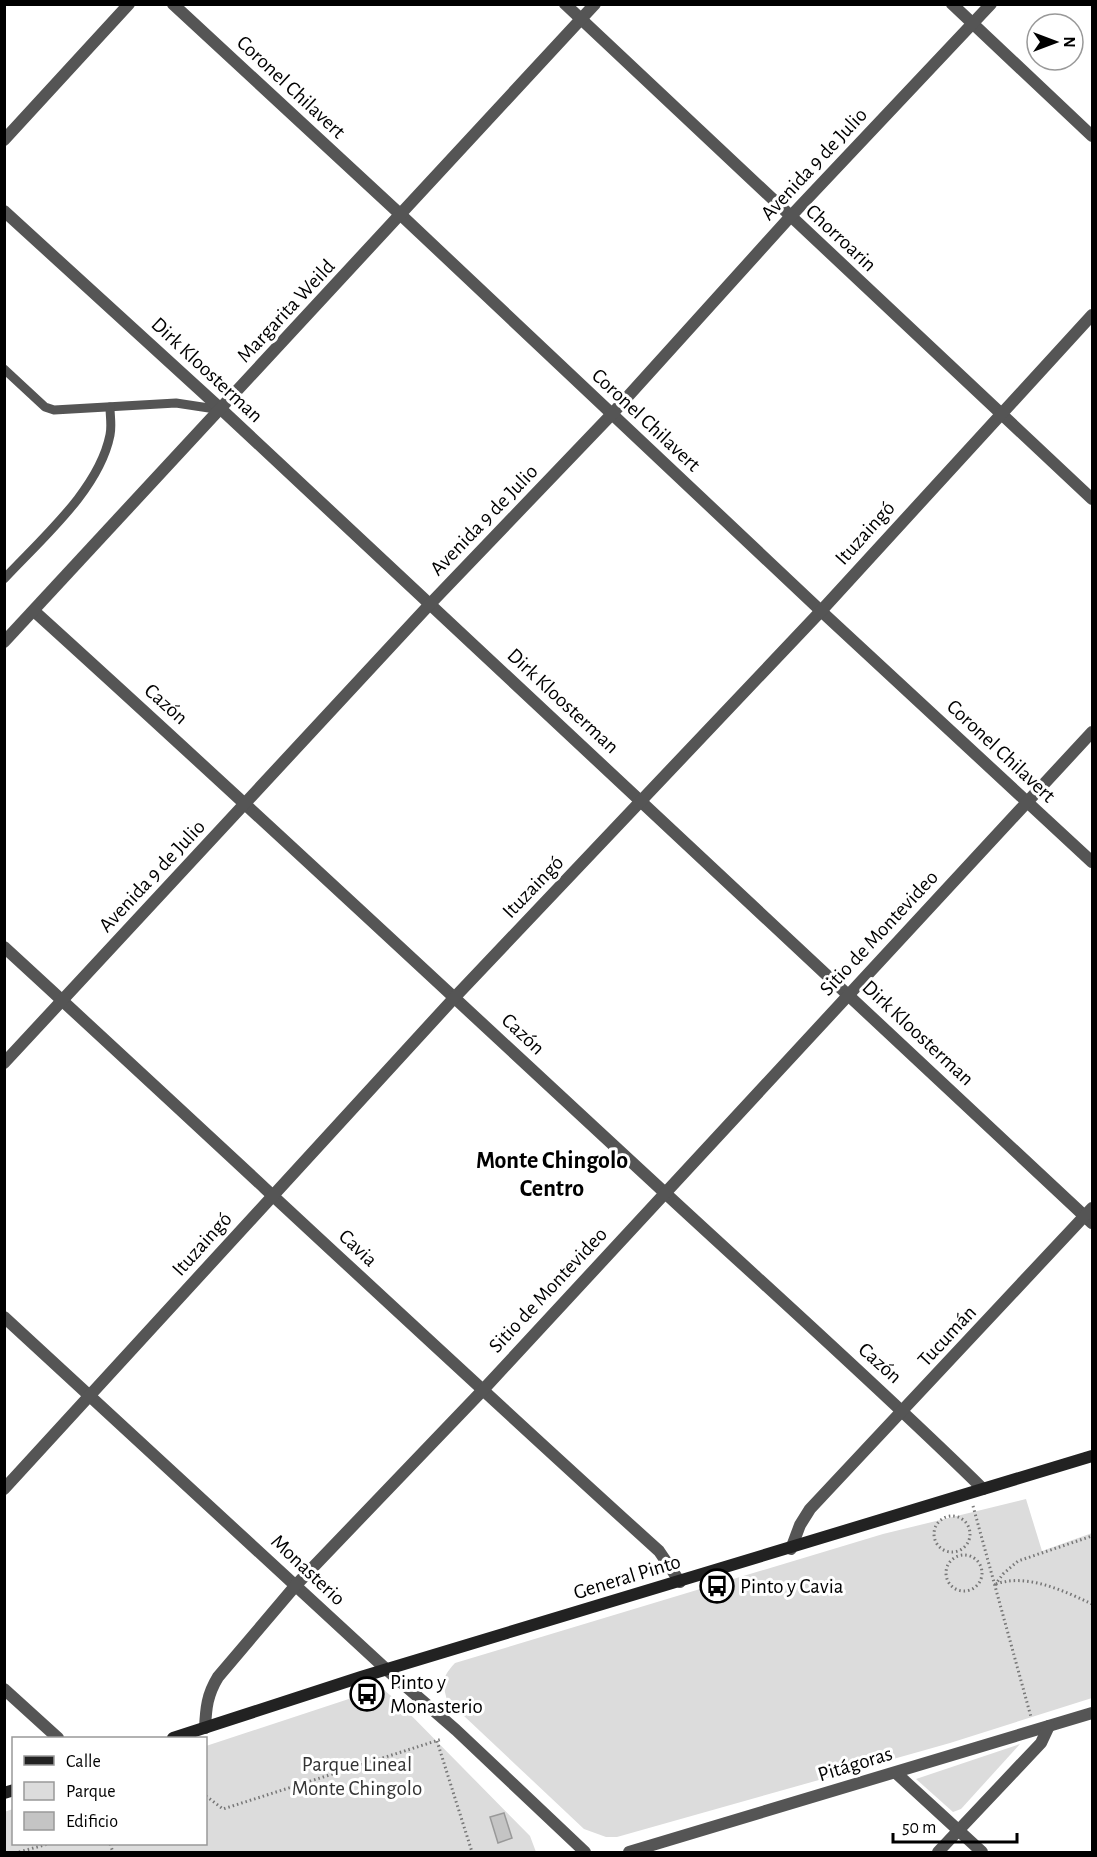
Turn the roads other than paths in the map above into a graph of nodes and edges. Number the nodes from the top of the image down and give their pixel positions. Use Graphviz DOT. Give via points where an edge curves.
graph roads {
  1 [pos="129,4"];
  2 [pos="173,4"];
  3 [pos="565,4"];
  4 [pos="596,4"];
  5 [pos="952,4"];
  6 [pos="991,4"];
  7 [pos="581,20"];
  8 [pos="973,24"];
  9 [pos="1092,136"];
  10 [pos="4,140"];
  11 [pos="4,211"];
  12 [pos="400,215"];
  13 [pos="790,217"];
  14 [pos="1092,315"];
  15 [pos="4,369"];
  16 [pos="110,407"];
  17 [pos="222,410"];
  18 [pos="1001,413"];
  19 [pos="612,414"];
  20 [pos="1092,499"];
  21 [pos="4,579"];
  22 [pos="430,604"];
  23 [pos="34,611"];
  24 [pos="821,611"];
  25 [pos="4,642"];
  26 [pos="1092,732"];
  27 [pos="642,801"];
  28 [pos="1028,802"];
  29 [pos="247,804"];
  30 [pos="1092,862"];
  31 [pos="4,947"];
  32 [pos="848,994"];
  33 [pos="455,997"];
  34 [pos="63,1001"];
  35 [pos="4,1063"];
  36 [pos="665,1193"];
  37 [pos="274,1195"];
  38 [pos="1090,1215"];
  39 [pos="4,1317"];
  40 [pos="482,1391"];
  41 [pos="90,1396"];
  42 [pos="904,1411"];
  43 [pos="1092,1456"];
  44 [pos="4,1489"];
  45 [pos="983,1489"];
  46 [pos="791,1549"];
  47 [pos="680,1582"];
  48 [pos="296,1585"];
  49 [pos="387,1670"];
  50 [pos="4,1689"];
  51 [pos="1092,1713"];
  52 [pos="1049,1726"];
  53 [pos="205,1728"];
  54 [pos="57,1737"];
  55 [pos="176,1737"];
  56 [pos="896,1773"];
  57 [pos="958,1831"];
  58 [pos="585,1852"];
  59 [pos="629,1852"];
  60 [pos="938,1852"];
  61 [pos="982,1852"];
  1 -- 10 [label="street"];
  2 -- 12 [label="street, Coronel Chilavert"];
  3 -- 7 [label="street, Chorroarin"];
  4 -- 7 [label="street, Margarita Weild"];
  5 -- 8 [label="street"];
  6 -- 8 [label="street, Avenida 9 de Julio"];
  7 -- 12 [label="street, Margarita Weild"];
  7 -- 13 [label="street, Chorroarin"];
  8 -- 9 [label="street"];
  8 -- 13 [label="street, Avenida 9 de Julio"];
  11 -- 17 [label="street, Dirk Kloosterman"];
  12 -- 17 [label="street, Margarita Weild"];
  12 -- 19 [label="street, Coronel Chilavert"];
  13 -- 18 [label="street, Chorroarin"];
  13 -- 19 [label="street, Avenida 9 de Julio"];
  14 -- 18 [label="street, Ituzaingó"];
  15 -- 16 [label="lane" via="45,407"];
  16 -- 17 [label="lane" via="176,403"];
  16 -- 21 [label="lane" via="110,434 92,480"];
  17 -- 22 [label="street, Dirk Kloosterman"];
  17 -- 23 [label="street, Margarita Weild"];
  18 -- 20 [label="street, Chorroarin"];
  18 -- 24 [label="street, Ituzaingó"];
  19 -- 22 [label="street, Avenida 9 de Julio"];
  19 -- 24 [label="street, Coronel Chilavert"];
  22 -- 27 [label="street, Dirk Kloosterman"];
  22 -- 29 [label="street, Avenida 9 de Julio"];
  23 -- 25 [label="street, Margarita Weild"];
  23 -- 29 [label="street, Cazón"];
  24 -- 27 [label="street, Ituzaingó"];
  24 -- 28 [label="street, Coronel Chilavert"];
  26 -- 28 [label="street, Sitio de Montevideo"];
  27 -- 32 [label="street, Dirk Kloosterman"];
  27 -- 33 [label="street, Ituzaingó"];
  28 -- 30 [label="street, Coronel Chilavert"];
  28 -- 32 [label="street, Sitio de Montevideo"];
  29 -- 33 [label="street, Cazón"];
  29 -- 34 [label="street, Avenida 9 de Julio"];
  31 -- 34 [label="street, Cavia"];
  32 -- 36 [label="street, Sitio de Montevideo"];
  32 -- 38 [label="street, Dirk Kloosterman"];
  33 -- 36 [label="street, Cazón"];
  33 -- 37 [label="street, Ituzaingó"];
  34 -- 35 [label="street, Avenida 9 de Julio"];
  34 -- 37 [label="street, Cavia"];
  36 -- 40 [label="street, Sitio de Montevideo"];
  36 -- 42 [label="street, Cazón"];
  37 -- 40 [label="street, Cavia"];
  37 -- 41 [label="street, Ituzaingó"];
  38 -- 42 [label="street, Tucumán"];
  39 -- 41 [label="street, Monasterio"];
  40 -- 47 [label="street, Cavia" via="659,1551"];
  40 -- 48 [label="street, Sitio de Montevideo"];
  41 -- 44 [label="street, Ituzaingó"];
  41 -- 48 [label="street, Monasterio"];
  42 -- 45 [label="street, Cazón"];
  42 -- 46 [label="street, Tucumán" via="810,1509"];
  43 -- 45 [label="main road, General Pinto"];
  45 -- 46 [label="main road, General Pinto"];
  46 -- 47 [label="main road, General Pinto"];
  47 -- 49 [label="main road, General Pinto"];
  48 -- 49 [label="street, Monasterio"];
  48 -- 53 [label="street, Sitio de Montevideo" via="218,1677 206,1704"];
  49 -- 53 [label="main road, General Pinto"];
  49 -- 58 [label="street, Monasterio"];
  50 -- 54 [label="street"];
  51 -- 52 [label="street, Pitágoras"];
  52 -- 56 [label="street, Pitágoras"];
  52 -- 57 [label="street" via="1041,1743"];
  53 -- 55 [label="main road, General Pinto"];
  56 -- 57 [label="street"];
  56 -- 59 [label="street, Pitágoras"];
  57 -- 60 [label="street"];
  57 -- 61 [label="street"];
}
